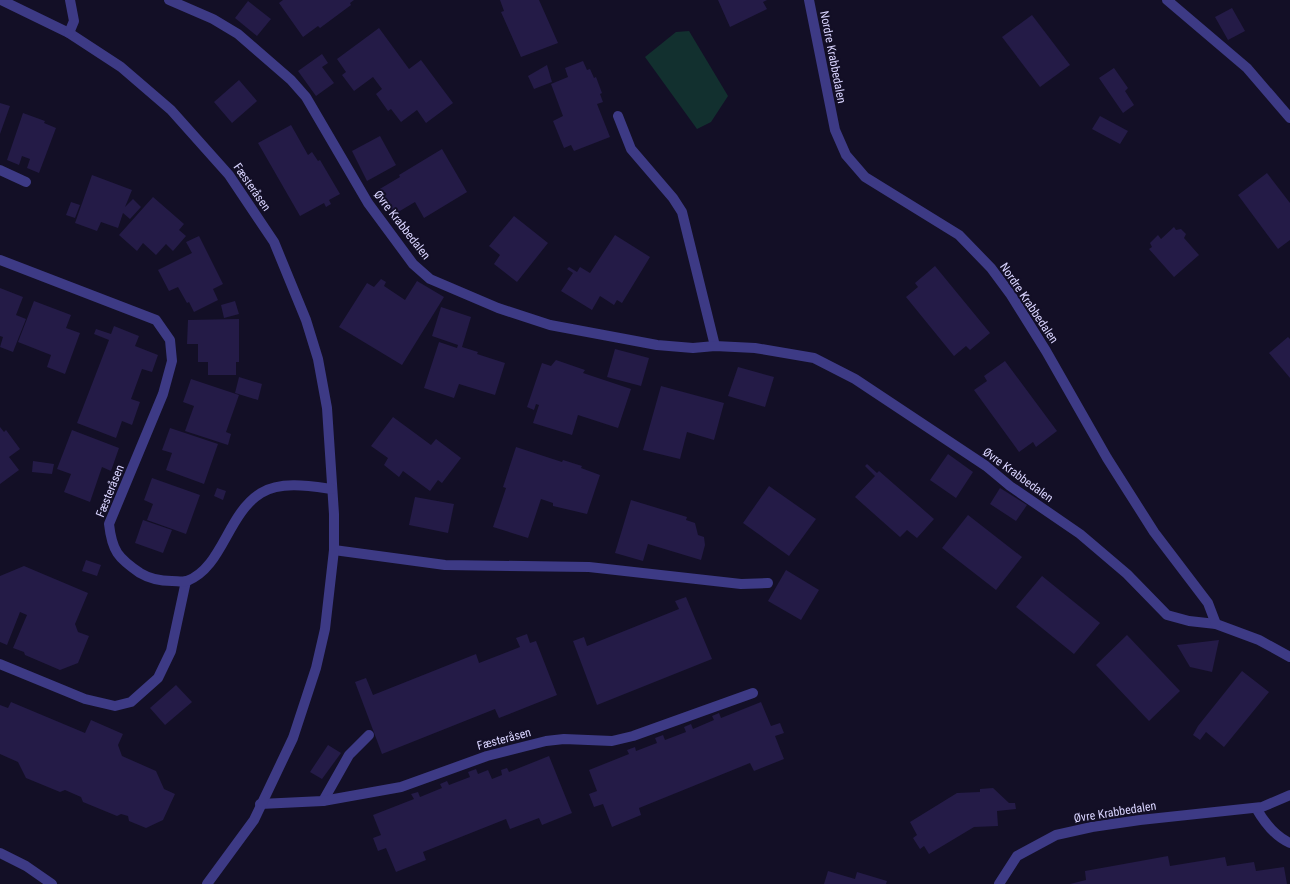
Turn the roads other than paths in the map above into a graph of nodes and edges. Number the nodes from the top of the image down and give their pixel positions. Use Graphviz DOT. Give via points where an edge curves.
graph roads {
  1 [pos="1,0"];
  2 [pos="70,0"];
  3 [pos="169,0"];
  4 [pos="809,0"];
  5 [pos="1167,0"];
  6 [pos="69,33"];
  7 [pos="618,116"];
  8 [pos="1290,118"];
  9 [pos="0,170"];
  10 [pos="26,182"];
  11 [pos="0,260"];
  12 [pos="715,346"];
  13 [pos="332,489"];
  14 [pos="334,550"];
  15 [pos="186,581"];
  16 [pos="768,583"];
  17 [pos="1216,624"];
  18 [pos="1290,657"];
  19 [pos="0,664"];
  20 [pos="753,693"];
  21 [pos="369,735"];
  22 [pos="1290,795"];
  23 [pos="323,801"];
  24 [pos="260,804"];
  25 [pos="1256,808"];
  26 [pos="1290,843"];
  27 [pos="0,853"];
  28 [pos="52,884"];
  29 [pos="207,884"];
  30 [pos="999,884"];
  1 -- 6 [label="street, Fæsteråsen"];
  2 -- 6 [label="street" via="74,21"];
  3 -- 12 [label="street, Øvre Krabbedalen" via="213,19 238,34 292,80 306,97 368,203 413,264 430,279 498,308 550,325 657,345 693,348"];
  4 -- 17 [label="street, Nordre Krabbedalen" via="834,130 846,155 864,177 959,235 991,268 1046,351 1107,458 1154,532 1208,603"];
  5 -- 8 [label="street" via="1247,68"];
  6 -- 13 [label="street, Fæsteråsen" via="121,67 172,110 229,175 274,242 306,320 318,359 328,408"];
  7 -- 12 [label="street" via="631,149 682,212"];
  9 -- 10 [label="street"];
  11 -- 15 [label="street, Fæsteråsen" via="156,320 170,340 172,361 163,394 109,524 111,542 124,561 147,577 162,581"];
  12 -- 17 [label="street, Øvre Krabbedalen" via="755,348 814,358 855,379 986,466 1010,486 1080,534 1127,574 1167,615"];
  13 -- 14 [label="street, Fæsteråsen"];
  13 -- 15 [label="street" via="288,486 273,488 260,494 235,519 211,562 201,573"];
  14 -- 16 [label="street" via="445,565 589,567 741,584"];
  14 -- 24 [label="street, Fæsteråsen" via="328,614 316,668 293,738"];
  15 -- 19 [label="street" via="171,651 158,678 131,702 115,706 85,699"];
  17 -- 18 [label="street, Øvre Krabbedalen" via="1259,640"];
  20 -- 23 [label="street, Fæsteråsen" via="633,736 612,741 546,741 487,756 401,787"];
  21 -- 23 [label="street" via="349,755"];
  22 -- 25 [label="street, Øvre Krabbedalen"];
  23 -- 24 [label="street, Fæsteråsen"];
  24 -- 29 [label="street, Fæsteråsen" via="254,820"];
  25 -- 26 [label="street" via="1266,825"];
  25 -- 30 [label="street, Øvre Krabbedalen" via="1140,820 1056,835 1017,856"];
  27 -- 28 [label="street" via="26,866"];
}
